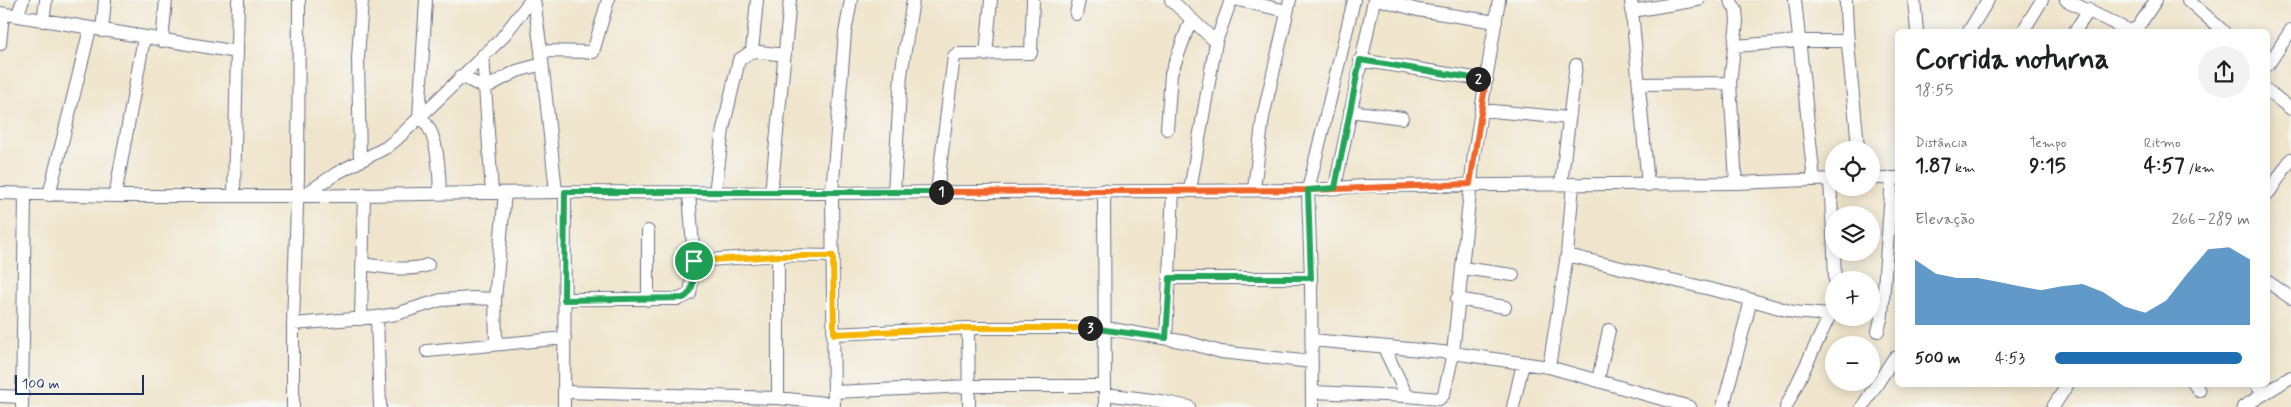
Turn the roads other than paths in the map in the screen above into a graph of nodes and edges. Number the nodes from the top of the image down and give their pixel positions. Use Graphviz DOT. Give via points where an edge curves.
graph roads {
  1 [pos="23,0"];
  2 [pos="46,0"];
  3 [pos="105,0"];
  4 [pos="166,0"];
  5 [pos="238,0"];
  6 [pos="300,0"];
  7 [pos="362,0"];
  8 [pos="426,0"];
  9 [pos="532,0"];
  10 [pos="608,0"];
  11 [pos="757,0"];
  12 [pos="790,0"];
  13 [pos="851,0"];
  14 [pos="913,0"];
  15 [pos="991,0"];
  16 [pos="1033,0"];
  17 [pos="1079,0"];
  18 [pos="1171,0"];
  19 [pos="1231,0"];
  20 [pos="1238,0"];
  21 [pos="1354,0"];
  22 [pos="1374,0"];
  23 [pos="1381,0"];
  24 [pos="1499,0"];
  25 [pos="1698,0"];
  26 [pos="1730,0"];
  27 [pos="1795,0"];
  28 [pos="1846,0"];
  29 [pos="1914,0"];
  30 [pos="1988,0"];
  31 [pos="2042,0"];
  32 [pos="2066,0"];
  33 [pos="2156,0"];
  34 [pos="2188,0"];
  35 [pos="1631,5"];
  36 [pos="1289,6"];
  37 [pos="2089,10"];
  38 [pos="2,13"];
  39 [pos="1076,14"];
  40 [pos="18,16"];
  41 [pos="1191,19"];
  42 [pos="43,21"];
  43 [pos="1496,22"];
  44 [pos="1917,29"];
  45 [pos="1970,29"];
  46 [pos="2024,29"];
  47 [pos="2076,29"];
  48 [pos="2124,29"];
  49 [pos="2135,29"];
  50 [pos="2221,29"];
  51 [pos="96,30"];
  52 [pos="2291,30"];
  53 [pos="144,38"];
  54 [pos="162,41"];
  55 [pos="1799,41"];
  56 [pos="1848,41"];
  57 [pos="1216,42"];
  58 [pos="0,44"];
  59 [pos="1344,46"];
  60 [pos="1735,46"];
  61 [pos="541,51"];
  62 [pos="752,51"];
  63 [pos="237,52"];
  64 [pos="1361,54"];
  65 [pos="483,55"];
  66 [pos="785,55"];
  67 [pos="986,55"];
  68 [pos="2270,62"];
  69 [pos="542,64"];
  70 [pos="1576,65"];
  71 [pos="461,76"];
  72 [pos="1486,80"];
  73 [pos="1730,83"];
  74 [pos="1639,84"];
  75 [pos="485,88"];
  76 [pos="2270,93"];
  77 [pos="2291,109"];
  78 [pos="1481,110"];
  79 [pos="1350,111"];
  80 [pos="420,117"];
  81 [pos="1402,118"];
  82 [pos="1569,118"];
  83 [pos="1167,129"];
  84 [pos="1858,141"];
  85 [pos="2291,159"];
  86 [pos="360,161"];
  87 [pos="1880,178"];
  88 [pos="1895,178"];
  89 [pos="1814,180"];
  90 [pos="1825,180"];
  91 [pos="1470,184"];
  92 [pos="1567,184"];
  93 [pos="1736,184"];
  94 [pos="1648,185"];
  95 [pos="1335,188"];
  96 [pos="1254,189"];
  97 [pos="1104,190"];
  98 [pos="1190,190"];
  99 [pos="1308,190"];
  100 [pos="1173,191"];
  101 [pos="2270,191"];
  102 [pos="560,192"];
  103 [pos="894,192"];
  104 [pos="937,192"];
  105 [pos="0,193"];
  106 [pos="492,193"];
  107 [pos="505,193"];
  108 [pos="689,193"];
  109 [pos="715,193"];
  110 [pos="771,193"];
  111 [pos="832,193"];
  112 [pos="364,194"];
  113 [pos="440,194"];
  114 [pos="25,195"];
  115 [pos="49,195"];
  116 [pos="115,196"];
  117 [pos="234,196"];
  118 [pos="300,196"];
  119 [pos="648,231"];
  120 [pos="1567,255"];
  121 [pos="778,256"];
  122 [pos="833,256"];
  123 [pos="694,261"];
  124 [pos="363,264"];
  125 [pos="428,265"];
  126 [pos="1462,268"];
  127 [pos="1513,275"];
  128 [pos="1170,278"];
  129 [pos="1311,278"];
  130 [pos="2270,283"];
  131 [pos="2290,296"];
  132 [pos="495,299"];
  133 [pos="1458,299"];
  134 [pos="564,300"];
  135 [pos="648,300"];
  136 [pos="1751,300"];
  137 [pos="1505,308"];
  138 [pos="1825,315"];
  139 [pos="377,317"];
  140 [pos="361,319"];
  141 [pos="293,324"];
  142 [pos="1825,325"];
  143 [pos="968,328"];
  144 [pos="1106,328"];
  145 [pos="1608,330"];
  146 [pos="1878,331"];
  147 [pos="834,334"];
  148 [pos="565,338"];
  149 [pos="1166,338"];
  150 [pos="1312,340"];
  151 [pos="496,344"];
  152 [pos="1384,348"];
  153 [pos="428,351"];
  154 [pos="1453,353"];
  155 [pos="1894,358"];
  156 [pos="1312,362"];
  157 [pos="1522,363"];
  158 [pos="1549,367"];
  159 [pos="1398,376"];
  160 [pos="1598,380"];
  161 [pos="2290,380"];
  162 [pos="970,386"];
  163 [pos="2270,386"];
  164 [pos="2066,387"];
  165 [pos="2260,389"];
  166 [pos="564,392"];
  167 [pos="1312,392"];
  168 [pos="1385,395"];
  169 [pos="0,396"];
  170 [pos="1105,396"];
  171 [pos="1407,396"];
  172 [pos="778,398"];
  173 [pos="834,401"];
  174 [pos="22,402"];
  175 [pos="293,407"];
  176 [pos="380,407"];
  177 [pos="564,407"];
  178 [pos="969,407"];
  179 [pos="1189,407"];
  180 [pos="1312,407"];
  181 [pos="1513,407"];
  182 [pos="1690,407"];
  183 [pos="1723,407"];
  184 [pos="1786,407"];
  185 [pos="1862,407"];
  186 [pos="2053,407"];
  187 [pos="2243,407"];
  1 -- 40 [label="street"];
  2 -- 42 [label="street"];
  3 -- 51 [label="street"];
  4 -- 54 [label="street"];
  5 -- 63 [label="street"];
  6 -- 118 [label="street"];
  7 -- 86 [label="street" via="358,58"];
  8 -- 80 [label="street"];
  9 -- 61 [label="street"];
  9 -- 65 [label="street" via="501,39"];
  10 -- 61 [label="street" via="593,52"];
  11 -- 62 [label="street"];
  12 -- 66 [label="street"];
  13 -- 111 [label="street"];
  14 -- 103 [label="street" via="901,75"];
  15 -- 67 [label="street"];
  16 -- 67 [label="street" via="1031,53"];
  17 -- 39 [label="street"];
  18 -- 41 [label="street"];
  19 -- 57 [label="street"];
  20 -- 36 [label="street"];
  21 -- 59 [label="street"];
  22 -- 64 [label="street"];
  23 -- 43 [label="street"];
  24 -- 43 [label="street"];
  25 -- 35 [label="street"];
  26 -- 60 [label="street" via="1736,10"];
  27 -- 55 [label="street"];
  28 -- 56 [label="street"];
  29 -- 44 [label="street"];
  30 -- 45 [label="street"];
  31 -- 46 [label="street"];
  32 -- 37 [label="street"];
  33 -- 49 [label="street"];
  34 -- 50 [label="street"];
  35 -- 74 [label="street"];
  36 -- 96 [label="street" via="1263,117"];
  37 -- 47 [label="street"];
  37 -- 48 [label="street"];
  38 -- 40 [label="street"];
  38 -- 58 [label="street"];
  40 -- 42 [label="street"];
  41 -- 57 [label="street"];
  41 -- 83 [label="street" via="1171,74"];
  42 -- 51 [label="street"];
  43 -- 72 [label="street"];
  51 -- 53 [label="street"];
  51 -- 115 [label="street"];
  52 -- 68 [label="street"];
  53 -- 54 [label="street"];
  53 -- 116 [label="street"];
  54 -- 63 [label="street"];
  55 -- 56 [label="street"];
  55 -- 60 [label="street"];
  55 -- 89 [label="street"];
  56 -- 84 [label="street"];
  57 -- 98 [label="street"];
  59 -- 64 [label="street"];
  59 -- 99 [label="street"];
  60 -- 73 [label="street"];
  61 -- 69 [label="street"];
  62 -- 66 [label="street"];
  62 -- 109 [label="street" via="741,57 738,63 723,129"];
  63 -- 117 [label="street"];
  64 -- 72 [label="street"];
  64 -- 79 [label="street"];
  65 -- 71 [label="street"];
  65 -- 75 [label="street"];
  66 -- 110 [label="street"];
  67 -- 104 [label="street" via="957,54 953,57"];
  69 -- 75 [label="street" via="517,71"];
  69 -- 102 [label="street"];
  70 -- 82 [label="street"];
  71 -- 75 [label="street"];
  71 -- 80 [label="street"];
  72 -- 78 [label="street"];
  73 -- 74 [label="street"];
  73 -- 93 [label="street"];
  74 -- 94 [label="street"];
  75 -- 106 [label="street"];
  76 -- 77 [label="street"];
  78 -- 82 [label="street"];
  78 -- 91 [label="street"];
  79 -- 81 [label="street"];
  79 -- 95 [label="street"];
  80 -- 86 [label="street" via="387,147"];
  80 -- 113 [label="street" via="427,123 433,139"];
  82 -- 92 [label="street"];
  85 -- 101 [label="street"];
  86 -- 118 [label="street"];
  87 -- 88 [label="street"];
  88 -- 146 [label="street"];
  89 -- 90 [label="street"];
  89 -- 93 [label="street"];
  91 -- 92 [label="street"];
  91 -- 95 [label="street"];
  91 -- 126 [label="street"];
  92 -- 94 [label="street"];
  92 -- 120 [label="street"];
  93 -- 94 [label="street"];
  95 -- 99 [label="street"];
  96 -- 98 [label="street"];
  96 -- 99 [label="street"];
  97 -- 100 [label="street"];
  97 -- 104 [label="street"];
  97 -- 144 [label="street"];
  98 -- 100 [label="street"];
  99 -- 129 [label="street"];
  100 -- 128 [label="street"];
  102 -- 107 [label="street"];
  102 -- 108 [label="street"];
  102 -- 134 [label="street"];
  103 -- 104 [label="street"];
  103 -- 111 [label="street"];
  105 -- 114 [label="street"];
  106 -- 107 [label="street"];
  106 -- 113 [label="street"];
  107 -- 132 [label="street"];
  108 -- 109 [label="street"];
  108 -- 123 [label="street"];
  109 -- 110 [label="street"];
  110 -- 111 [label="street"];
  111 -- 122 [label="street"];
  112 -- 113 [label="street"];
  112 -- 118 [label="street"];
  112 -- 124 [label="street"];
  114 -- 115 [label="street"];
  114 -- 174 [label="street"];
  115 -- 116 [label="street"];
  116 -- 117 [label="street"];
  117 -- 118 [label="street"];
  118 -- 141 [label="street"];
  119 -- 135 [label="street"];
  120 -- 136 [label="street"];
  120 -- 158 [label="street"];
  121 -- 122 [label="street"];
  121 -- 123 [label="street"];
  121 -- 172 [label="street"];
  122 -- 147 [label="street"];
  123 -- 135 [label="street" via="692,289 687,297"];
  124 -- 125 [label="street" via="404,269"];
  124 -- 140 [label="street"];
  126 -- 127 [label="street"];
  126 -- 133 [label="street"];
  128 -- 129 [label="street"];
  128 -- 149 [label="street"];
  129 -- 150 [label="street"];
  130 -- 131 [label="street"];
  132 -- 139 [label="street" via="441,300"];
  132 -- 151 [label="street"];
  133 -- 137 [label="street"];
  133 -- 154 [label="street"];
  134 -- 135 [label="street"];
  134 -- 148 [label="street"];
  136 -- 138 [label="street" via="1793,312"];
  136 -- 183 [label="street"];
  139 -- 140 [label="street"];
  139 -- 176 [label="street"];
  140 -- 141 [label="street"];
  141 -- 175 [label="street"];
  142 -- 184 [label="street"];
  143 -- 144 [label="street"];
  143 -- 147 [label="street"];
  143 -- 162 [label="street"];
  144 -- 149 [label="street"];
  144 -- 170 [label="street"];
  145 -- 160 [label="street"];
  147 -- 173 [label="street"];
  148 -- 151 [label="street"];
  148 -- 166 [label="street"];
  149 -- 156 [label="street" via="1221,352"];
  150 -- 152 [label="street"];
  150 -- 156 [label="street"];
  151 -- 153 [label="street"];
  152 -- 154 [label="street"];
  152 -- 159 [label="street"];
  154 -- 157 [label="street"];
  154 -- 171 [label="street" via="1442,398"];
  155 -- 185 [label="street"];
  156 -- 167 [label="street"];
  157 -- 158 [label="street"];
  157 -- 181 [label="street"];
  158 -- 160 [label="street"];
  159 -- 168 [label="street"];
  159 -- 171 [label="street"];
  160 -- 182 [label="street"];
  161 -- 163 [label="street"];
  162 -- 170 [label="street"];
  162 -- 173 [label="street"];
  162 -- 178 [label="street"];
  164 -- 186 [label="street"];
  165 -- 187 [label="street"];
  166 -- 172 [label="street"];
  166 -- 177 [label="street"];
  167 -- 168 [label="street"];
  167 -- 180 [label="street"];
  168 -- 171 [label="street"];
  169 -- 174 [label="street"];
  170 -- 179 [label="street"];
  172 -- 173 [label="street"];
}
